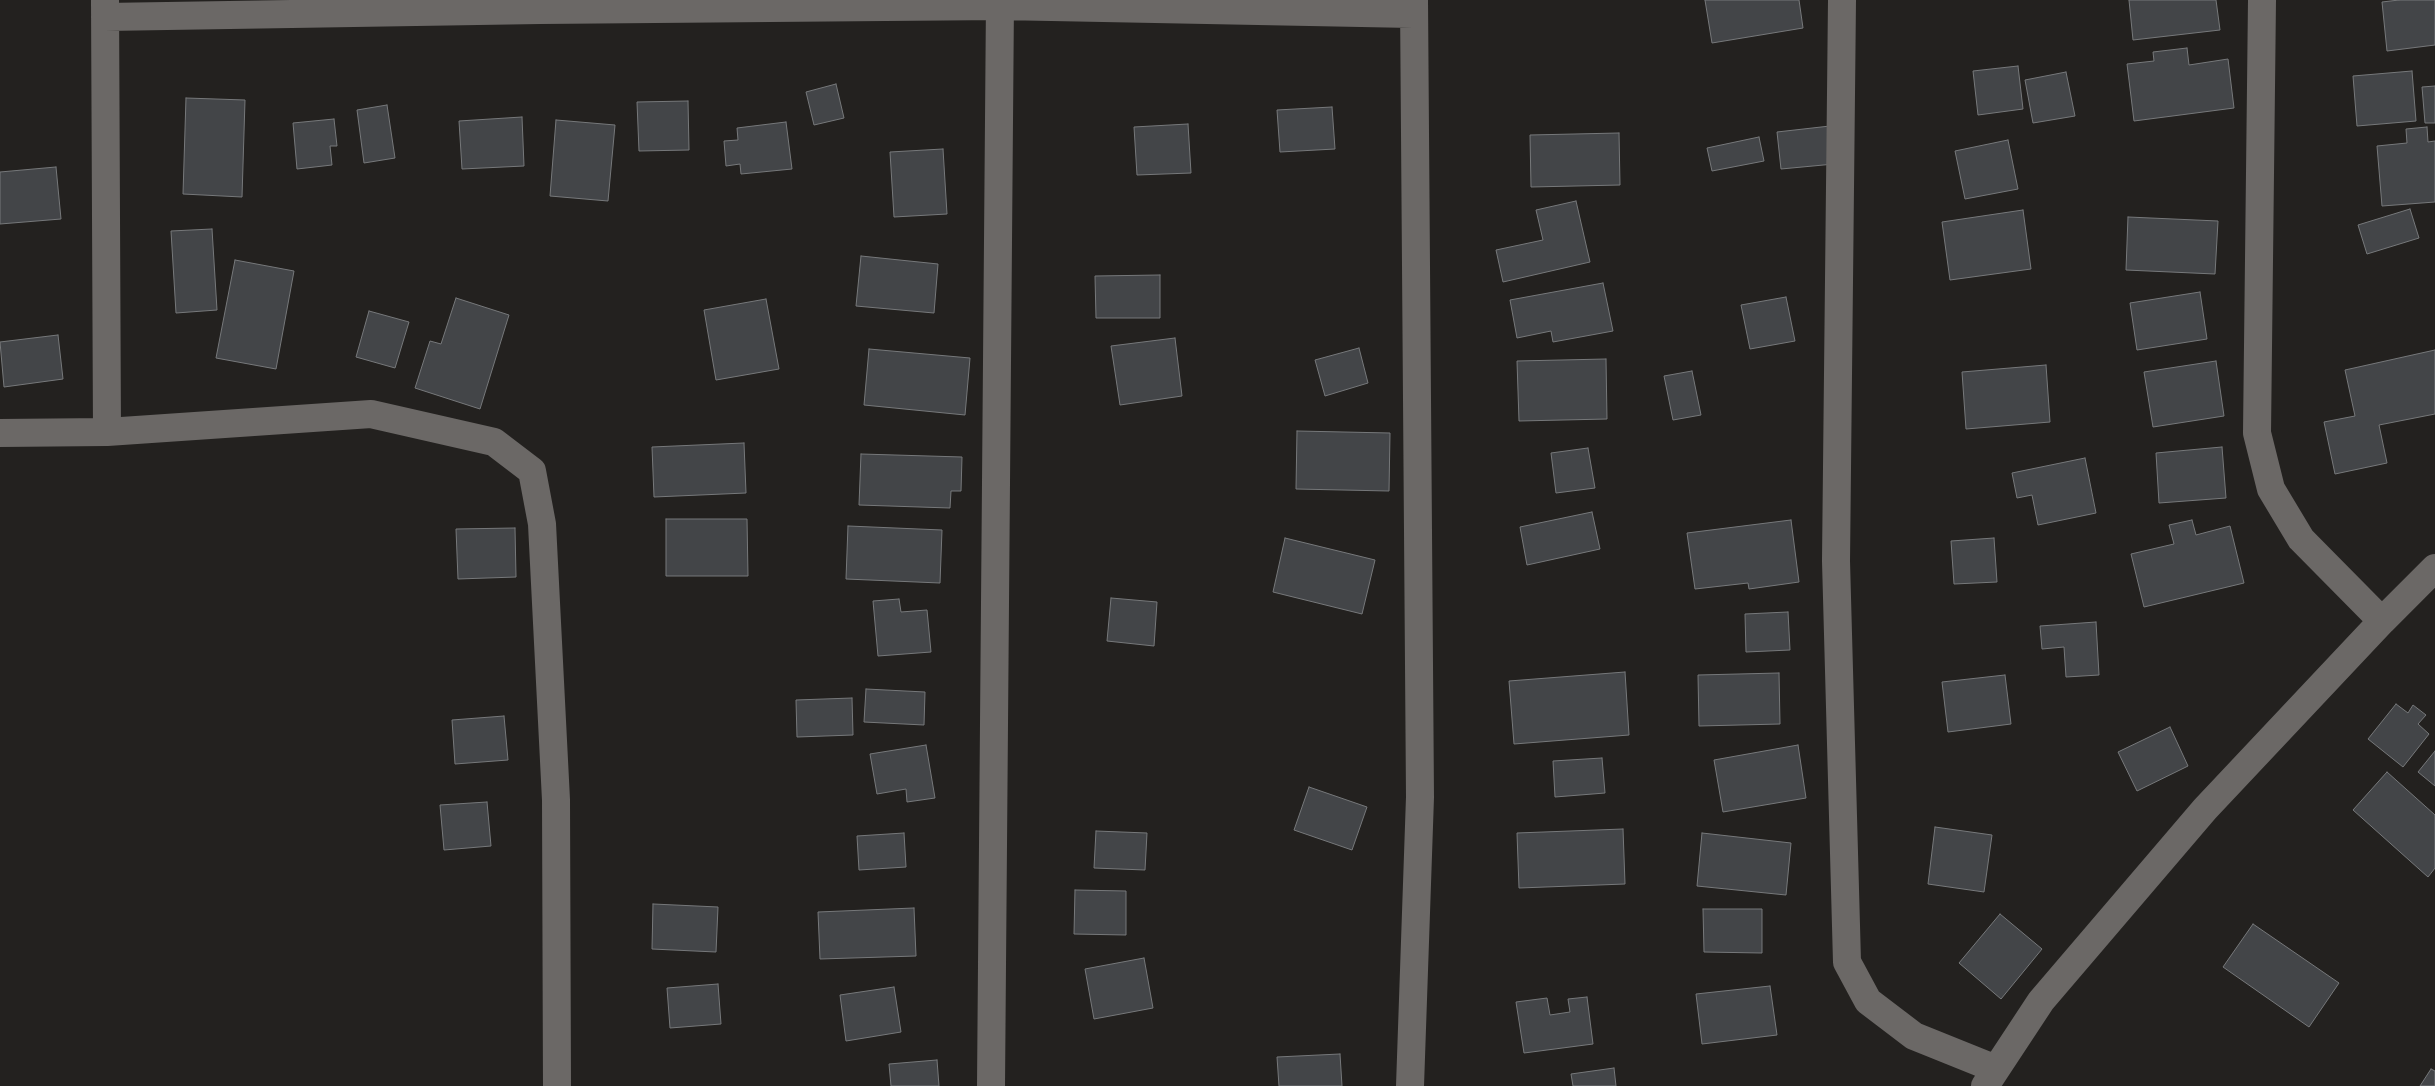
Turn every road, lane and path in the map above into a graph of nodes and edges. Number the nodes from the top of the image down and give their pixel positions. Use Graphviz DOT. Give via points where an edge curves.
graph roads {
  1 [pos="1842,0"];
  2 [pos="2262,0"];
  3 [pos="1000,3"];
  4 [pos="540,5"];
  5 [pos="1413,7"];
  6 [pos="105,9"];
  7 [pos="108,432"];
  8 [pos="0,433"];
  9 [pos="2435,568"];
  10 [pos="2382,621"];
  11 [pos="1990,1077"];
  12 [pos="557,1086"];
  13 [pos="991,1086"];
  14 [pos="1410,1086"];
  1 -- 11 [label="street" via="1836,561 1847,962 1868,1001 1914,1036"];
  2 -- 10 [label="street" via="2257,434 2271,489 2301,539"];
  3 -- 4 [label="street"];
  3 -- 5 [label="street"];
  3 -- 13 [label="street"];
  4 -- 6 [label="street"];
  5 -- 14 [label="street" via="1420,797"];
  6 -- 7 [label="street"];
  7 -- 8 [label="street"];
  7 -- 12 [label="street" via="371,414 494,442 532,471 542,524 556,800"];
  9 -- 10 [label="street"];
  10 -- 11 [label="street" via="2205,809 2041,1001"];
}
